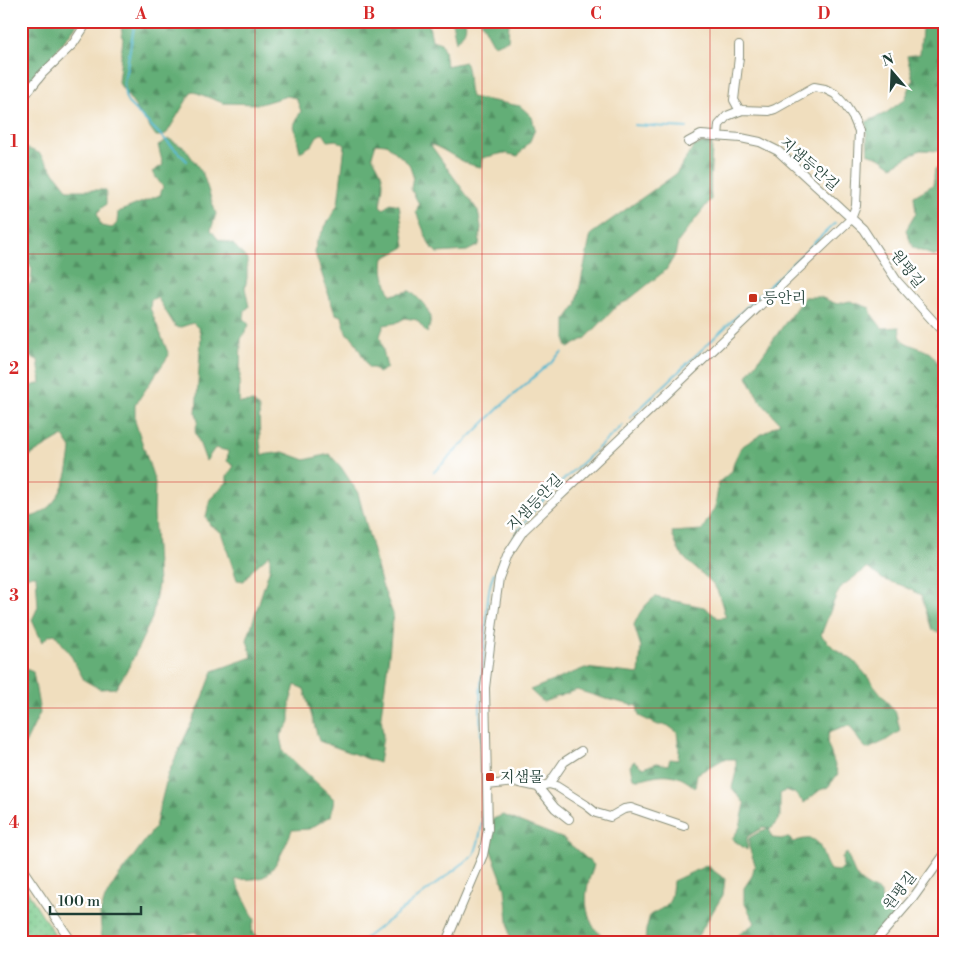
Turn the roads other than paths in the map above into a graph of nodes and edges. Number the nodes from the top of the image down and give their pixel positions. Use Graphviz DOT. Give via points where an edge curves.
graph roads {
  1 [pos="88,21"];
  2 [pos="739,45"];
  3 [pos="21,100"];
  4 [pos="740,111"];
  5 [pos="718,136"];
  6 [pos="688,142"];
  7 [pos="851,219"];
  8 [pos="944,333"];
  9 [pos="581,750"];
  10 [pos="549,784"];
  11 [pos="487,785"];
  12 [pos="538,787"];
  13 [pos="569,819"];
  14 [pos="684,826"];
  15 [pos="944,855"];
  16 [pos="21,867"];
  17 [pos="72,942"];
  18 [pos="446,942"];
  19 [pos="875,942"];
  1 -- 3 [label="street" via="73,44 46,69"];
  2 -- 4 [label="street" via="734,100"];
  4 -- 5 [label="street" via="727,116 719,125"];
  4 -- 7 [label="street, 지샘등안길" via="769,111 814,87 835,94 859,131 856,206"];
  5 -- 6 [label="street, 지샘등안길" via="694,137"];
  5 -- 7 [label="street, 지샘등안길" via="760,142 778,151"];
  7 -- 8 [label="street, 원평길" via="863,229 897,281"];
  7 -- 11 [label="street, 지샘등안길" via="518,538 499,578 493,621 485,688"];
  9 -- 10 [label="street" via="564,762"];
  10 -- 12 [label="street"];
  10 -- 14 [label="street" via="596,813 610,817 631,808"];
  11 -- 12 [label="street" via="516,782"];
  11 -- 18 [label="street, 지샘등안길" via="488,829 483,854"];
  12 -- 13 [label="street"];
  15 -- 19 [label="street, 원평길"];
  16 -- 17 [label="street"];
}
